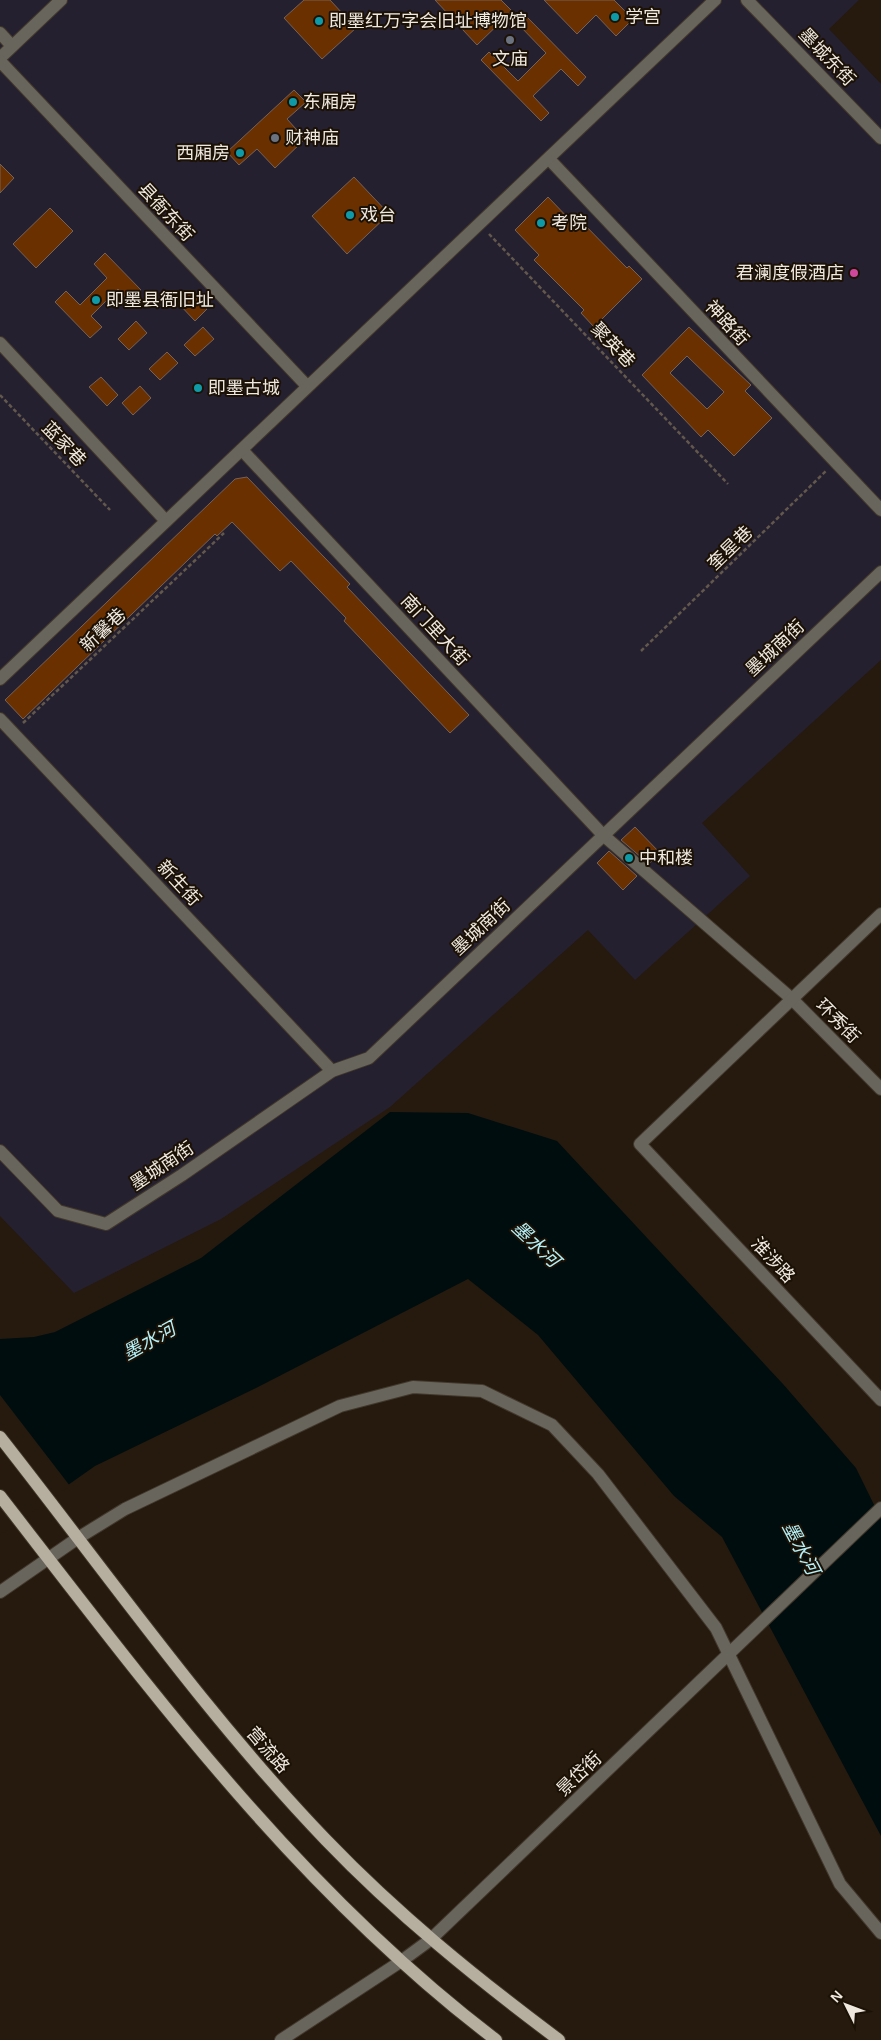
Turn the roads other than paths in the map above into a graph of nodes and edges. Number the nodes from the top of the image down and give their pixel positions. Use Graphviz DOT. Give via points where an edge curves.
graph roads {
  1 [pos="61,0"];
  2 [pos="715,0"];
  3 [pos="748,0"];
  4 [pos="0,33"];
  5 [pos="12,46"];
  6 [pos="0,60"];
  7 [pos="881,138"];
  8 [pos="549,159"];
  9 [pos="0,343"];
  10 [pos="307,386"];
  11 [pos="242,450"];
  12 [pos="881,510"];
  13 [pos="166,520"];
  14 [pos="881,572"];
  15 [pos="0,679"];
  16 [pos="0,719"];
  17 [pos="604,835"];
  18 [pos="881,914"];
  19 [pos="792,999"];
  20 [pos="332,1071"];
  21 [pos="881,1089"];
  22 [pos="0,1151"];
  23 [pos="881,1400"];
  24 [pos="0,1437"];
  25 [pos="0,1496"];
  26 [pos="881,1508"];
  27 [pos="78,1538"];
  28 [pos="48,1559"];
  29 [pos="0,1592"];
  30 [pos="729,1655"];
  31 [pos="881,1934"];
  32 [pos="430,1940"];
  33 [pos="400,1962"];
  34 [pos="281,2040"];
  35 [pos="496,2040"];
  36 [pos="559,2040"];
  1 -- 5 [label="street"];
  2 -- 8 [label="street"];
  3 -- 7 [label="street, 墨城东街"];
  4 -- 5 [label="street"];
  5 -- 6 [label="street"];
  6 -- 10 [label="street, 县衙东街"];
  8 -- 10 [label="street"];
  8 -- 12 [label="street, 神路街"];
  9 -- 13 [label="street"];
  10 -- 11 [label="street"];
  11 -- 13 [label="street"];
  11 -- 17 [label="street, 南门里大街"];
  13 -- 15 [label="street"];
  14 -- 17 [label="street, 墨城南街"];
  16 -- 20 [label="street, 新生街"];
  17 -- 19 [label="street, 南门里大街"];
  17 -- 20 [label="street, 墨城南街" via="369,1058"];
  18 -- 19 [label="street"];
  19 -- 21 [label="street, 环秀街"];
  19 -- 23 [label="street, 淮涉路" via="640,1144"];
  20 -- 22 [label="street, 墨城南街" via="106,1224 58,1211"];
  24 -- 27 [label="main road, 营流路"];
  25 -- 28 [label="main road"];
  26 -- 30 [label="street, 景岱街"];
  27 -- 28 [label="street"];
  27 -- 30 [label="street" via="125,1509 340,1406 413,1387 482,1391 552,1425 610,1489 716,1628"];
  27 -- 32 [label="main road, 营流路" via="257,1765 326,1841"];
  28 -- 29 [label="street"];
  28 -- 33 [label="main road" via="123,1657 238,1796 312,1877"];
  30 -- 31 [label="street" via="840,1884"];
  30 -- 32 [label="street, 景岱街"];
  32 -- 33 [label="street, 景岱街"];
  32 -- 36 [label="main road, 营流路"];
  33 -- 34 [label="street, 景岱街"];
  33 -- 35 [label="main road"];
}
